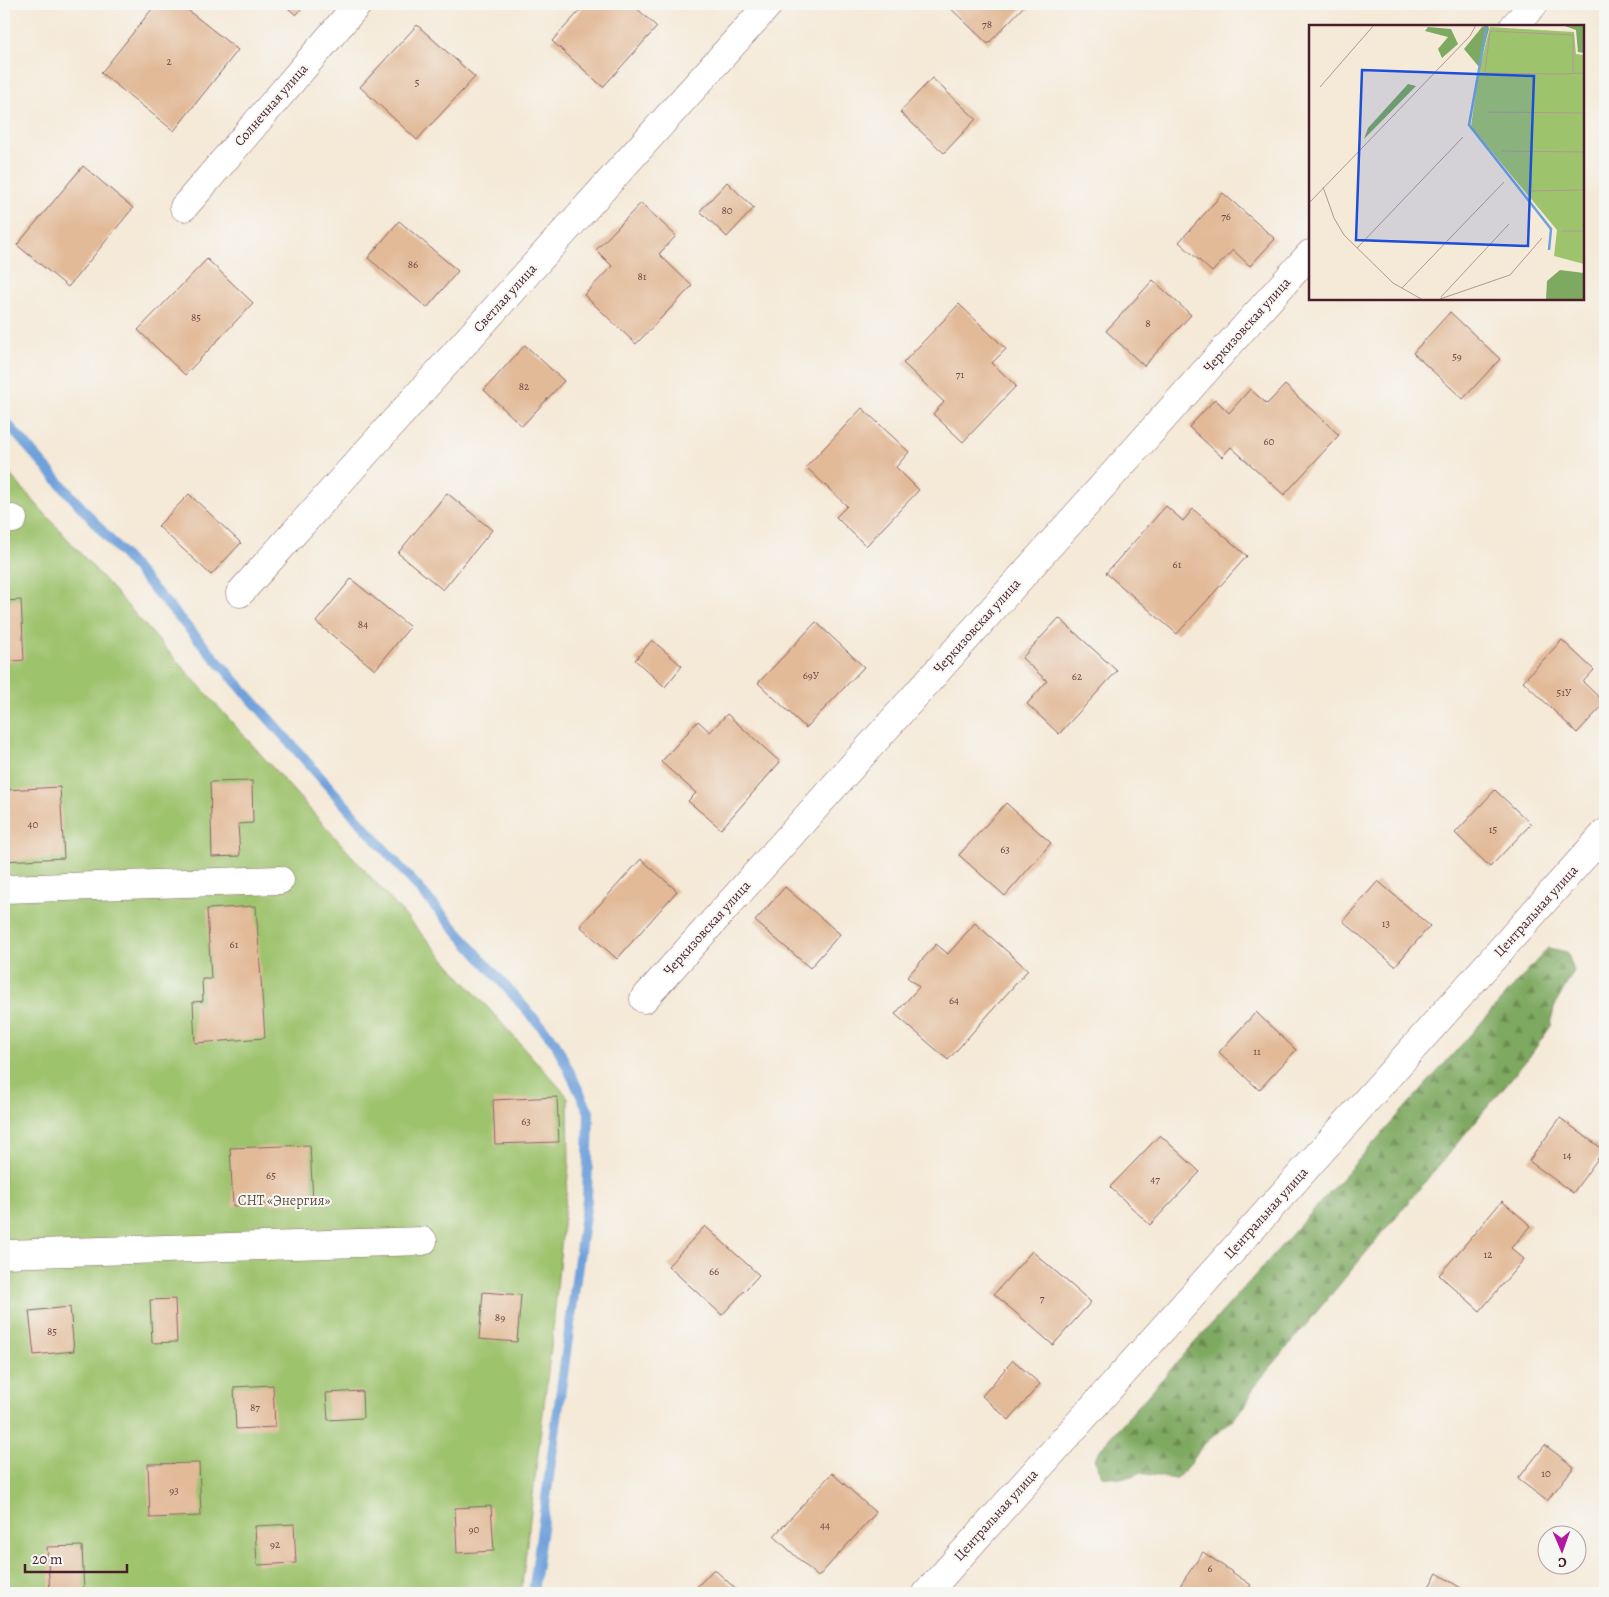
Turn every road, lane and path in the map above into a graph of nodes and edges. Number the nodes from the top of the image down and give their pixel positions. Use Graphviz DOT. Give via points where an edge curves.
graph roads {
  1 [pos="358,4"];
  2 [pos="769,4"];
  3 [pos="1534,4"];
  4 [pos="1515,25"];
  5 [pos="184,206"];
  6 [pos="1309,255"];
  7 [pos="240,593"];
  8 [pos="1605,833"];
  9 [pos="280,880"];
  10 [pos="4,888"];
  11 [pos="644,999"];
  12 [pos="423,1242"];
  13 [pos="4,1254"];
  14 [pos="927,1593"];
  1 -- 5 [label="street, Солнечная улица"];
  2 -- 7 [label="street, Светлая улица"];
  3 -- 4 [label="street"];
  6 -- 11 [label="street, Черкизовская улица"];
  8 -- 14 [label="street, Центральная улица"];
  9 -- 10 [label="street"];
  12 -- 13 [label="street"];
}
